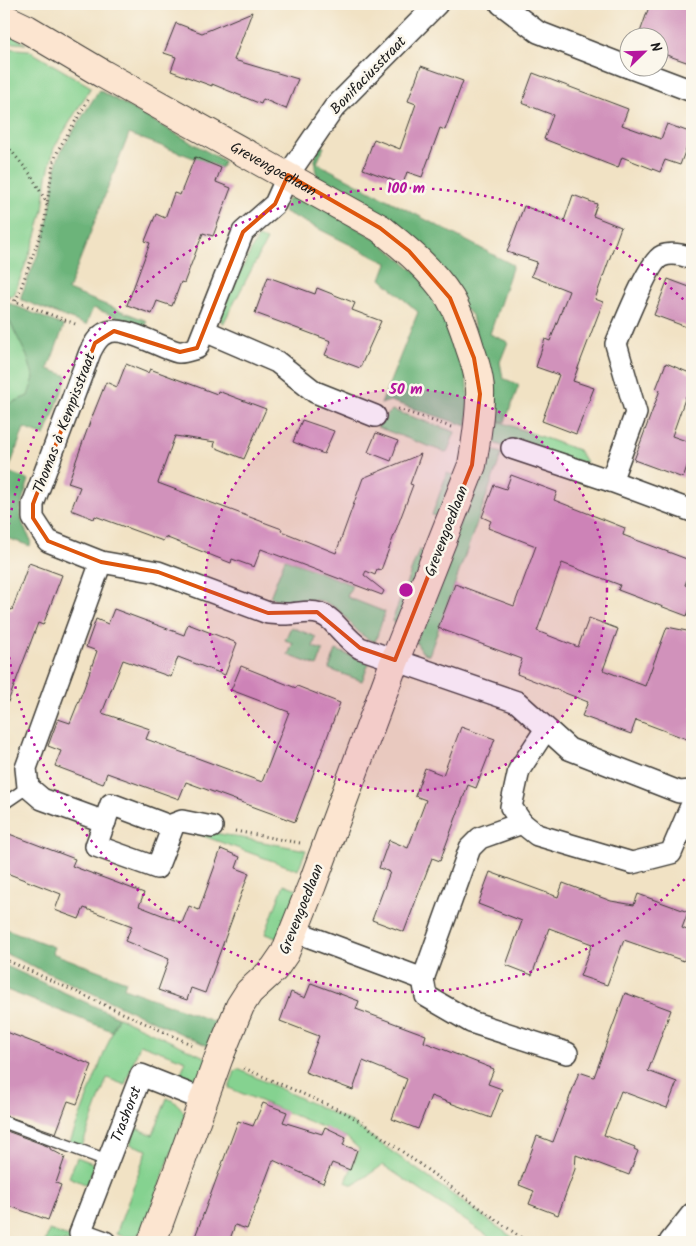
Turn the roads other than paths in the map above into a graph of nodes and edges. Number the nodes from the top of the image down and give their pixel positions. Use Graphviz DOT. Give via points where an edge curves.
graph roads {
  1 [pos="437,4"];
  2 [pos="501,4"];
  3 [pos="4,18"];
  4 [pos="618,62"];
  5 [pos="658,78"];
  6 [pos="692,91"];
  7 [pos="288,175"];
  8 [pos="692,258"];
  9 [pos="205,331"];
  10 [pos="375,416"];
  11 [pos="512,448"];
  12 [pos="611,481"];
  13 [pos="692,511"];
  14 [pos="101,562"];
  15 [pos="396,660"];
  16 [pos="546,729"];
  17 [pos="28,787"];
  18 [pos="692,791"];
  19 [pos="4,801"];
  20 [pos="692,804"];
  21 [pos="105,822"];
  22 [pos="522,823"];
  23 [pos="212,826"];
  24 [pos="172,827"];
  25 [pos="294,931"];
  26 [pos="423,979"];
  27 [pos="567,1053"];
  28 [pos="204,1100"];
  29 [pos="4,1122"];
  30 [pos="109,1161"];
  31 [pos="692,1214"];
  32 [pos="105,1242"];
  33 [pos="152,1242"];
  34 [pos="670,1242"];
  1 -- 7 [label="street, Bonifaciusstraat" via="334,108"];
  2 -- 4 [label="street" via="538,32"];
  3 -- 7 [label="street, Grevengoedlaan"];
  5 -- 6 [label="street"];
  7 -- 9 [label="street, Thomas à Kempisstraat" via="274,204 243,232"];
  7 -- 15 [label="street, Grevengoedlaan" via="380,228 409,251 450,298 474,358 480,394 472,465"];
  8 -- 12 [label="street" via="680,254 662,256 651,266 616,344 636,413"];
  9 -- 10 [label="street" via="277,362 315,392"];
  9 -- 14 [label="street, Thomas à Kempisstraat" via="197,348 180,352 126,332 114,331 103,334 90,352 33,504 33,518 48,542"];
  11 -- 12 [label="street"];
  12 -- 13 [label="street"];
  14 -- 15 [label="street, Thomas à Kempisstraat" via="158,572 268,613 317,612 332,621 360,648"];
  14 -- 17 [label="street" via="26,768"];
  15 -- 16 [label="street, Thomas à Kempisstraat" via="517,702"];
  15 -- 25 [label="street, Grevengoedlaan"];
  16 -- 18 [label="street, Thomas à Kempisstraat" via="569,749 679,792"];
  16 -- 22 [label="street" via="519,770 511,807"];
  17 -- 19 [label="lane"];
  17 -- 21 [label="street" via="42,799"];
  20 -- 22 [label="street" via="671,853 632,863 537,835"];
  21 -- 24 [label="street" via="111,804"];
  21 -- 24 [label="street" via="96,846 157,868"];
  22 -- 26 [label="street" via="480,838 470,848"];
  23 -- 24 [label="street" via="182,821"];
  25 -- 26 [label="street"];
  25 -- 28 [label="street, Grevengoedlaan" via="285,954 240,1006"];
  26 -- 27 [label="street" via="426,996 471,1022"];
  28 -- 30 [label="street, Trashorst" via="141,1076"];
  28 -- 33 [label="street, Grevengoedlaan"];
  29 -- 30 [label="lane, Trashorst"];
  30 -- 32 [label="street, Trashorst" via="80,1233"];
  31 -- 34 [label="street"];
}
